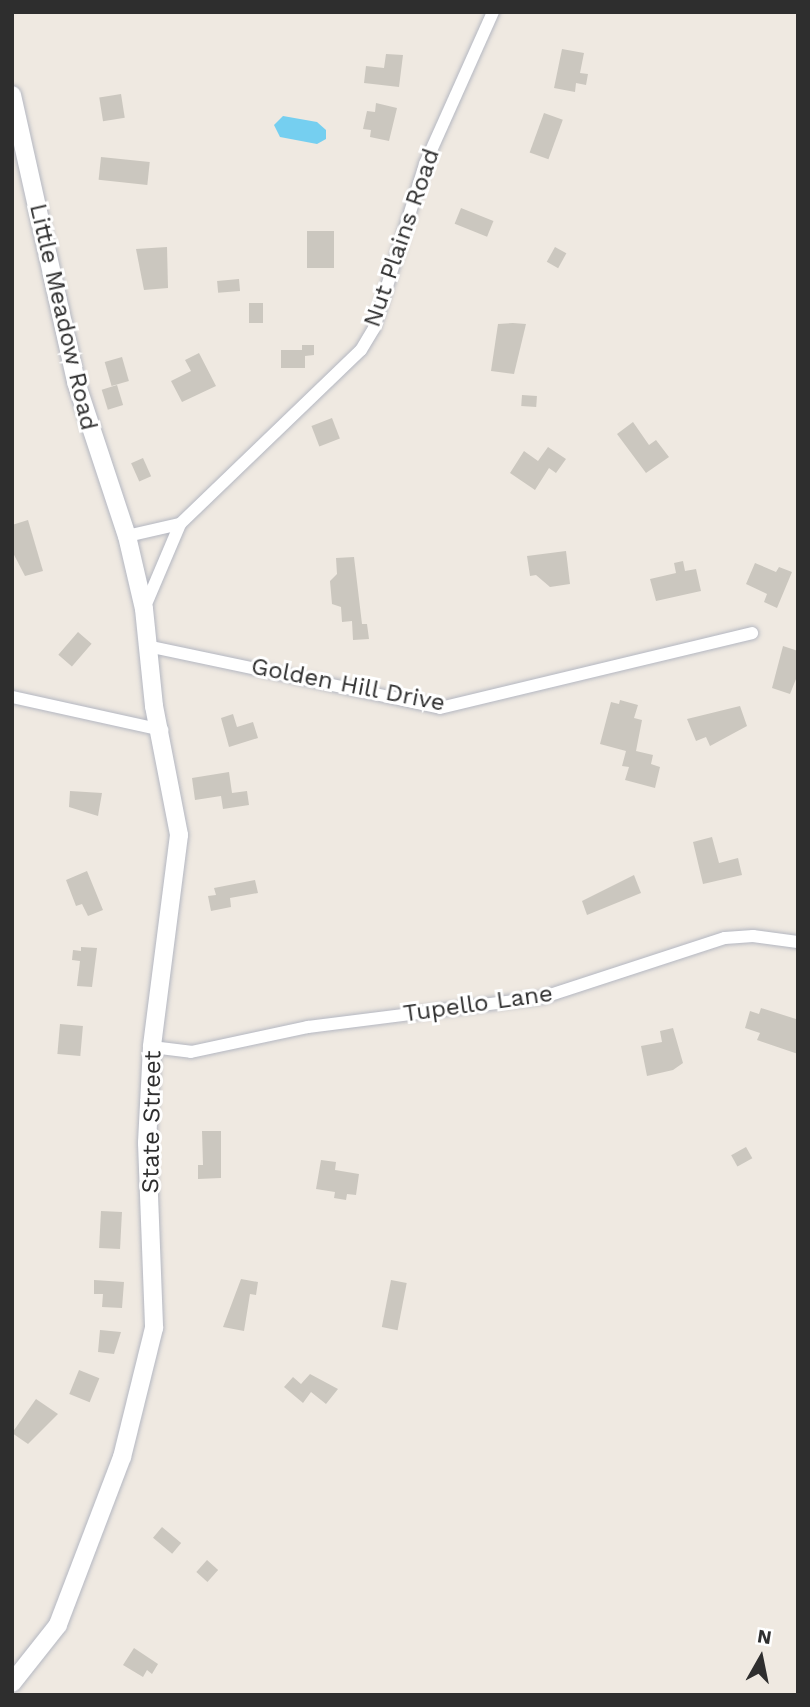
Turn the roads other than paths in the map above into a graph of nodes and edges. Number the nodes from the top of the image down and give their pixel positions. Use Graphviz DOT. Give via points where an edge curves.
graph roads {
  1 [pos="493,12"];
  2 [pos="12,95"];
  3 [pos="180,524"];
  4 [pos="127,536"];
  5 [pos="144,609"];
  6 [pos="752,633"];
  7 [pos="147,646"];
  8 [pos="12,697"];
  9 [pos="162,730"];
  10 [pos="798,942"];
  11 [pos="152,1047"];
  12 [pos="12,1683"];
  1 -- 3 [label="street, Nut Plains Road" via="425,164 374,328 361,350"];
  2 -- 4 [label="street, Little Meadow Road" via="76,382"];
  3 -- 4 [label="street"];
  3 -- 5 [label="street, Nut Plains Road"];
  4 -- 5 [label="street, State Street"];
  5 -- 7 [label="street, State Street"];
  6 -- 7 [label="street, Golden Hill Drive" via="440,708"];
  7 -- 9 [label="street, State Street"];
  8 -- 9 [label="street"];
  9 -- 11 [label="street, State Street" via="179,835"];
  10 -- 11 [label="street, Tupello Lane" via="724,937 544,997 308,1027 191,1052"];
  11 -- 12 [label="street, State Street" via="148,1143 154,1328 146,1368 122,1457 58,1625"];
}
